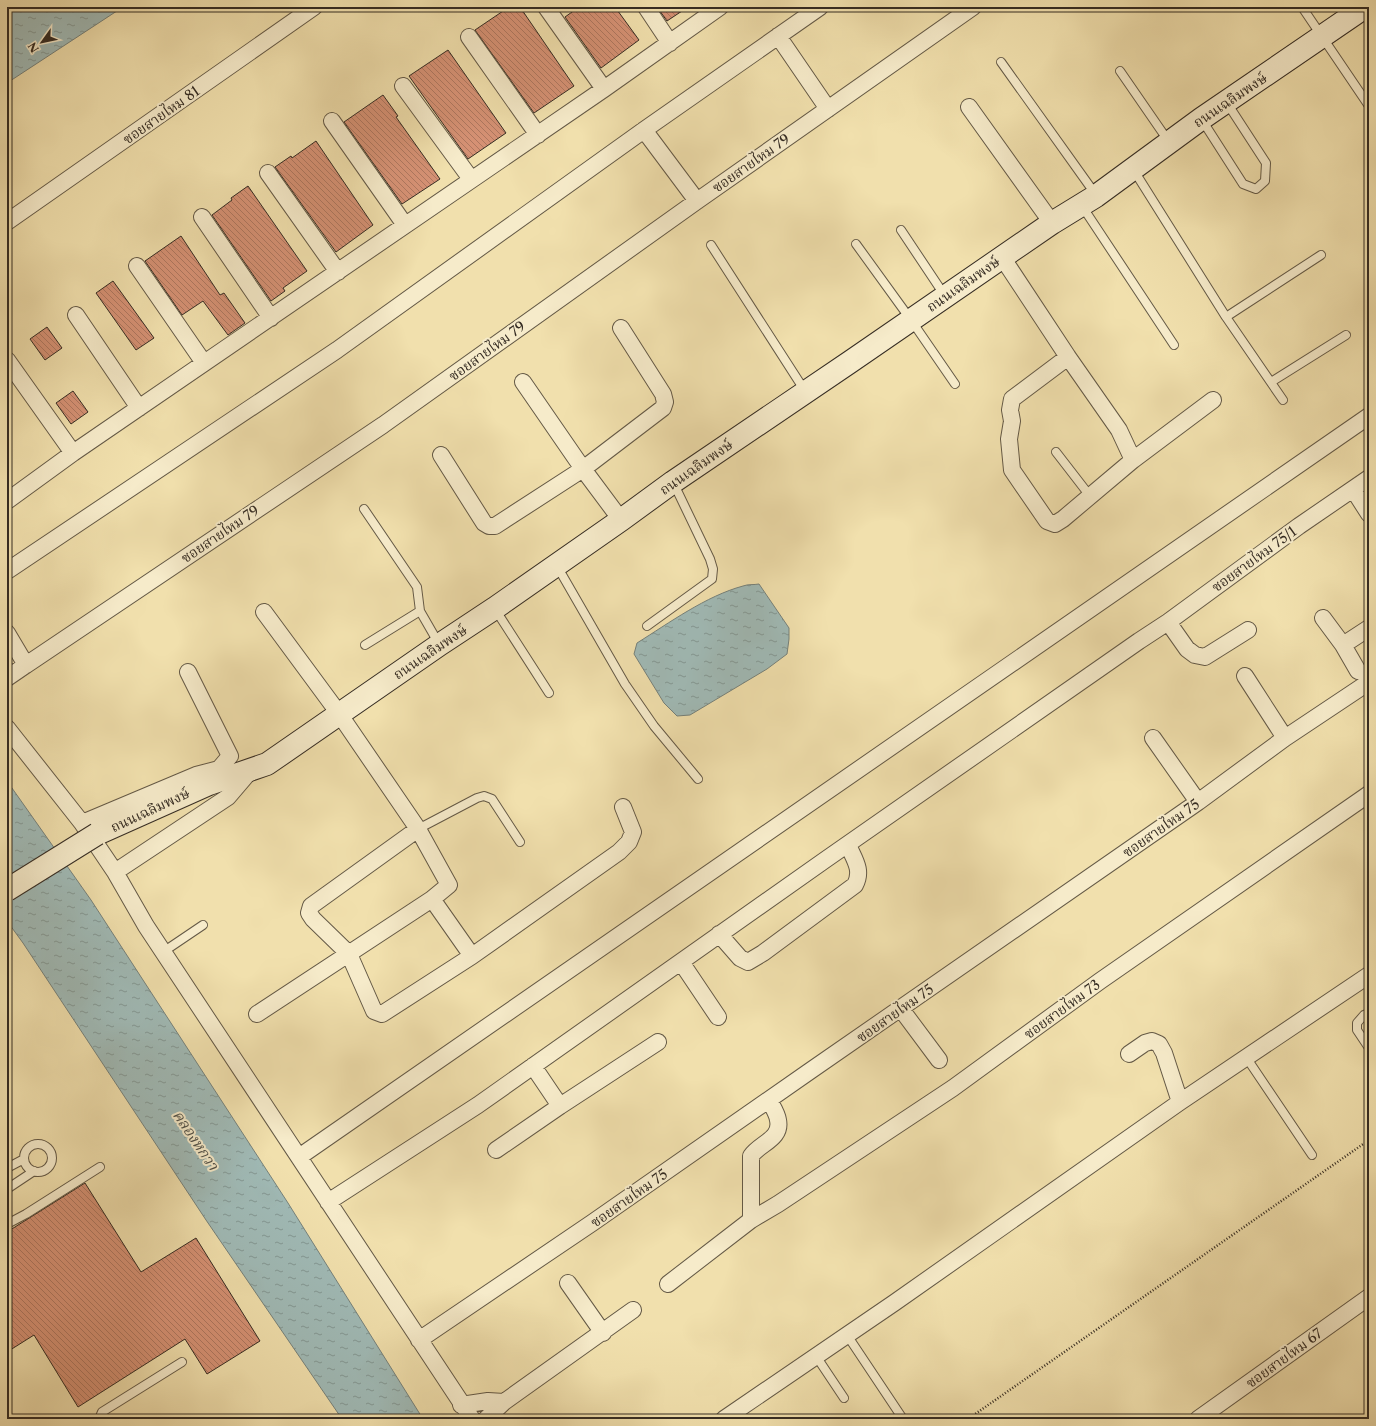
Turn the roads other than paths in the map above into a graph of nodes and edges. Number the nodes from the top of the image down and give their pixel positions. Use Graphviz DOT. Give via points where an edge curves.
graph roads {
  1 [pos="314,7"];
  2 [pos="546,7"];
  3 [pos="646,7"];
  4 [pos="720,7"];
  5 [pos="820,7"];
  6 [pos="973,7"];
  7 [pos="1302,7"];
  8 [pos="1365,7"];
  9 [pos="469,36"];
  10 [pos="778,36"];
  11 [pos="1322,36"];
  12 [pos="670,43"];
  13 [pos="1001,62"];
  14 [pos="1120,71"];
  15 [pos="403,86"];
  16 [pos="604,89"];
  17 [pos="1226,102"];
  18 [pos="1369,106"];
  19 [pos="969,107"];
  20 [pos="828,109"];
  21 [pos="1201,118"];
  22 [pos="332,121"];
  23 [pos="644,130"];
  24 [pos="538,135"];
  25 [pos="1169,142"];
  26 [pos="1132,169"];
  27 [pos="268,174"];
  28 [pos="471,180"];
  29 [pos="1088,200"];
  30 [pos="697,201"];
  31 [pos="202,217"];
  32 [pos="7,222"];
  33 [pos="1052,223"];
  34 [pos="405,225"];
  35 [pos="901,230"];
  36 [pos="856,244"];
  37 [pos="711,245"];
  38 [pos="1321,255"];
  39 [pos="1002,257"];
  40 [pos="137,266"];
  41 [pos="338,272"];
  42 [pos="946,296"];
  43 [pos="76,315"];
  44 [pos="1226,317"];
  45 [pos="271,318"];
  46 [pos="911,320"];
  47 [pos="621,328"];
  48 [pos="1346,335"];
  49 [pos="1174,345"];
  50 [pos="1068,357"];
  51 [pos="7,360"];
  52 [pos="204,362"];
  53 [pos="523,382"];
  54 [pos="1271,382"];
  55 [pos="955,384"];
  56 [pos="805,391"];
  57 [pos="1213,400"];
  58 [pos="1283,400"];
  59 [pos="139,408"];
  60 [pos="1369,416"];
  61 [pos="1056,452"];
  62 [pos="73,453"];
  63 [pos="441,455"];
  64 [pos="1133,460"];
  65 [pos="583,469"];
  66 [pos="1369,478"];
  67 [pos="673,482"];
  68 [pos="1353,489"];
  69 [pos="1090,496"];
  70 [pos="7,500"];
  71 [pos="364,509"];
  72 [pos="1369,514"];
  73 [pos="621,520"];
  74 [pos="556,565"];
  75 [pos="7,571"];
  76 [pos="495,608"];
  77 [pos="420,611"];
  78 [pos="264,612"];
  79 [pos="1324,618"];
  80 [pos="1168,622"];
  81 [pos="647,626"];
  82 [pos="1369,628"];
  83 [pos="1248,630"];
  84 [pos="7,633"];
  85 [pos="365,645"];
  86 [pos="439,645"];
  87 [pos="1343,645"];
  88 [pos="26,665"];
  89 [pos="188,672"];
  90 [pos="1245,676"];
  91 [pos="1363,677"];
  92 [pos="7,678"];
  93 [pos="548,693"];
  94 [pos="340,715"];
  95 [pos="7,728"];
  96 [pos="1153,738"];
  97 [pos="1285,738"];
  98 [pos="259,767"];
  99 [pos="219,769"];
  100 [pos="698,780"];
  101 [pos="1369,794"];
  102 [pos="1198,802"];
  103 [pos="623,807"];
  104 [pos="90,829"];
  105 [pos="418,829"];
  106 [pos="520,842"];
  107 [pos="848,845"];
  108 [pos="115,872"];
  109 [pos="7,890"];
  110 [pos="432,899"];
  111 [pos="203,925"];
  112 [pos="719,934"];
  113 [pos="163,952"];
  114 [pos="349,954"];
  115 [pos="472,956"];
  116 [pos="681,962"];
  117 [pos="1369,975"];
  118 [pos="901,1009"];
  119 [pos="1369,1013"];
  120 [pos="257,1014"];
  121 [pos="718,1017"];
  122 [pos="658,1042"];
  123 [pos="1369,1048"];
  124 [pos="1129,1054"];
  125 [pos="1246,1057"];
  126 [pos="939,1060"];
  127 [pos="533,1066"];
  128 [pos="769,1100"];
  129 [pos="1180,1102"];
  130 [pos="560,1106"];
  131 [pos="496,1150"];
  132 [pos="1312,1155"];
  133 [pos="299,1157"];
  134 [pos="24,1159"];
  135 [pos="100,1167"];
  136 [pos="7,1168"];
  137 [pos="34,1171"];
  138 [pos="7,1189"];
  139 [pos="328,1202"];
  140 [pos="751,1220"];
  141 [pos="7,1222"];
  142 [pos="568,1283"];
  143 [pos="668,1284"];
  144 [pos="1369,1297"];
  145 [pos="634,1310"];
  146 [pos="603,1332"];
  147 [pos="847,1335"];
  148 [pos="419,1340"];
  149 [pos="816,1356"];
  150 [pos="182,1362"];
  151 [pos="844,1398"];
  152 [pos="504,1402"];
  153 [pos="461,1404"];
  154 [pos="99,1419"];
  155 [pos="472,1419"];
  156 [pos="486,1419"];
  157 [pos="724,1419"];
  158 [pos="904,1419"];
  159 [pos="1198,1419"];
  1 -- 32 [label="street, ซอยสายไหม 81"];
  2 -- 16 [label="street"];
  3 -- 12 [label="street"];
  4 -- 12 [label="street"];
  5 -- 10 [label="street"];
  6 -- 20 [label="street, ซอยสายไหม 79"];
  7 -- 11 [label="lane"];
  8 -- 11 [label="main road, ถนนเฉลิมพงษ์"];
  9 -- 24 [label="street"];
  10 -- 20 [label="street"];
  10 -- 23 [label="street"];
  11 -- 17 [label="main road, ถนนเฉลิมพงษ์"];
  11 -- 18 [label="lane"];
  12 -- 16 [label="street"];
  13 -- 29 [label="lane"];
  14 -- 25 [label="lane"];
  15 -- 28 [label="street"];
  16 -- 24 [label="street"];
  17 -- 21 [label="main road, ถนนเฉลิมพงษ์"];
  17 -- 21 [label="lane" via="1266,162 1265,181 1256,189 1243,184"];
  19 -- 33 [label="street"];
  20 -- 30 [label="street, ซอยสายไหม 79"];
  21 -- 25 [label="main road, ถนนเฉลิมพงษ์"];
  22 -- 34 [label="street"];
  23 -- 30 [label="street"];
  23 -- 75 [label="street" via="337,350"];
  24 -- 28 [label="street"];
  25 -- 26 [label="main road, ถนนเฉลิมพงษ์"];
  26 -- 29 [label="main road, ถนนเฉลิมพงษ์"];
  26 -- 44 [label="lane"];
  27 -- 41 [label="street"];
  28 -- 34 [label="street"];
  29 -- 33 [label="main road, ถนนเฉลิมพงษ์"];
  29 -- 49 [label="lane"];
  30 -- 88 [label="street, ซอยสายไหม 79" via="383,426"];
  31 -- 45 [label="street"];
  33 -- 39 [label="main road, ถนนเฉลิมพงษ์"];
  34 -- 41 [label="street"];
  35 -- 42 [label="lane"];
  36 -- 46 [label="lane"];
  37 -- 56 [label="lane"];
  38 -- 44 [label="lane"];
  39 -- 42 [label="main road, ถนนเฉลิมพงษ์"];
  39 -- 50 [label="street"];
  40 -- 52 [label="street"];
  41 -- 45 [label="street"];
  42 -- 46 [label="main road, ถนนเฉลิมพงษ์"];
  43 -- 59 [label="street"];
  44 -- 54 [label="lane"];
  45 -- 52 [label="street"];
  46 -- 55 [label="lane"];
  46 -- 56 [label="main road, ถนนเฉลิมพงษ์"];
  47 -- 65 [label="street" via="663,394 665,402 663,408"];
  48 -- 54 [label="lane"];
  50 -- 64 [label="street" via="1119,430"];
  50 -- 69 [label="street" via="1012,399 1012,470 1047,521 1055,524"];
  51 -- 62 [label="street"];
  52 -- 59 [label="street"];
  53 -- 65 [label="street"];
  54 -- 58 [label="lane"];
  56 -- 67 [label="main road, ถนนเฉลิมพงษ์"];
  57 -- 64 [label="street"];
  59 -- 62 [label="street"];
  60 -- 133 [label="street"];
  61 -- 69 [label="lane"];
  62 -- 70 [label="street"];
  63 -- 65 [label="street" via="484,523 489,526 495,526"];
  64 -- 69 [label="street"];
  65 -- 73 [label="street"];
  66 -- 68 [label="street, ซอยสายไหม 75/1"];
  67 -- 73 [label="main road, ถนนเฉลิมพงษ์"];
  67 -- 81 [label="lane" via="710,559 712,579"];
  68 -- 72 [label="street"];
  68 -- 80 [label="street, ซอยสายไหม 75/1"];
  71 -- 77 [label="lane" via="417,587"];
  73 -- 74 [label="main road, ถนนเฉลิมพงษ์"];
  74 -- 76 [label="main road, ถนนเฉลิมพงษ์"];
  74 -- 100 [label="lane" via="625,684 654,726"];
  76 -- 86 [label="main road, ถนนเฉลิมพงษ์"];
  76 -- 93 [label="lane"];
  77 -- 85 [label="lane"];
  77 -- 86 [label="lane"];
  78 -- 94 [label="street"];
  79 -- 87 [label="street"];
  80 -- 83 [label="street" via="1187,649 1195,655 1205,657"];
  80 -- 107 [label="street, ซอยสายไหม 75/1"];
  82 -- 87 [label="street"];
  84 -- 88 [label="street"];
  86 -- 94 [label="main road, ถนนเฉลิมพงษ์"];
  87 -- 91 [label="street"];
  88 -- 92 [label="street, ซอยสายไหม 79"];
  89 -- 99 [label="street" via="230,756"];
  90 -- 97 [label="street"];
  91 -- 97 [label="street, ซอยสายไหม 75"];
  94 -- 98 [label="main road, ถนนเฉลิมพงษ์"];
  94 -- 105 [label="street"];
  95 -- 104 [label="street"];
  96 -- 102 [label="street"];
  97 -- 102 [label="street, ซอยสายไหม 75"];
  98 -- 99 [label="street" via="250,760"];
  98 -- 104 [label="main road, ถนนเฉลิมพงษ์"];
  98 -- 108 [label="street" via="228,798"];
  99 -- 104 [label="street" via="196,775"];
  101 -- 140 [label="street, ซอยสายไหม 73" via="1100,981 952,1088"];
  102 -- 118 [label="street, ซอยสายไหม 75"];
  103 -- 115 [label="street" via="633,832 629,842"];
  104 -- 108 [label="street"];
  104 -- 109 [label="main road, ถนนเฉลิมพงษ์, bridge"];
  105 -- 106 [label="lane" via="484,796 492,799"];
  105 -- 110 [label="street" via="449,886"];
  105 -- 114 [label="street" via="311,906 309,913 313,919"];
  107 -- 112 [label="street, ซอยสายไหม 75/1"];
  107 -- 112 [label="street" via="860,870 855,885 763,952 748,962 740,958"];
  108 -- 113 [label="street"];
  110 -- 114 [label="street"];
  110 -- 115 [label="street"];
  111 -- 113 [label="lane"];
  112 -- 116 [label="street, ซอยสายไหม 75/1"];
  113 -- 133 [label="street"];
  114 -- 115 [label="street" via="374,1011 382,1014"];
  114 -- 120 [label="street"];
  116 -- 121 [label="street"];
  116 -- 127 [label="street, ซอยสายไหม 75/1"];
  117 -- 125 [label="street"];
  118 -- 126 [label="street"];
  118 -- 128 [label="street, ซอยสายไหม 75"];
  119 -- 123 [label="lane" via="1357,1023 1357,1030"];
  122 -- 130 [label="street"];
  124 -- 129 [label="street" via="1145,1043 1152,1041 1159,1044"];
  125 -- 129 [label="street"];
  125 -- 132 [label="lane"];
  127 -- 130 [label="street"];
  127 -- 139 [label="street, ซอยสายไหม 75/1" via="478,1105"];
  128 -- 140 [label="street" via="778,1119 779,1129 775,1136 751,1156"];
  128 -- 148 [label="street, ซอยสายไหม 75"];
  129 -- 147 [label="street"];
  130 -- 131 [label="street"];
  133 -- 139 [label="street"];
  134 -- 136 [label="lane"];
  134 -- 137 [label="lane"];
  134 -- 137 [label="lane" via="27,1149 37,1144 42,1144 50,1151 49,1167 39,1172"];
  135 -- 141 [label="lane" via="26,1214"];
  137 -- 138 [label="lane"];
  139 -- 148 [label="street"];
  140 -- 143 [label="street, ซอยสายไหม 73"];
  142 -- 146 [label="street"];
  144 -- 159 [label="street, ซอยสายไหม 67"];
  145 -- 146 [label="street"];
  146 -- 152 [label="street"];
  147 -- 149 [label="street"];
  147 -- 158 [label="lane"];
  148 -- 153 [label="street"];
  149 -- 151 [label="lane"];
  149 -- 157 [label="street"];
  150 -- 154 [label="lane" via="102,1412"];
  152 -- 153 [label="street"];
  152 -- 156 [label="street"];
  153 -- 155 [label="street"];
}
